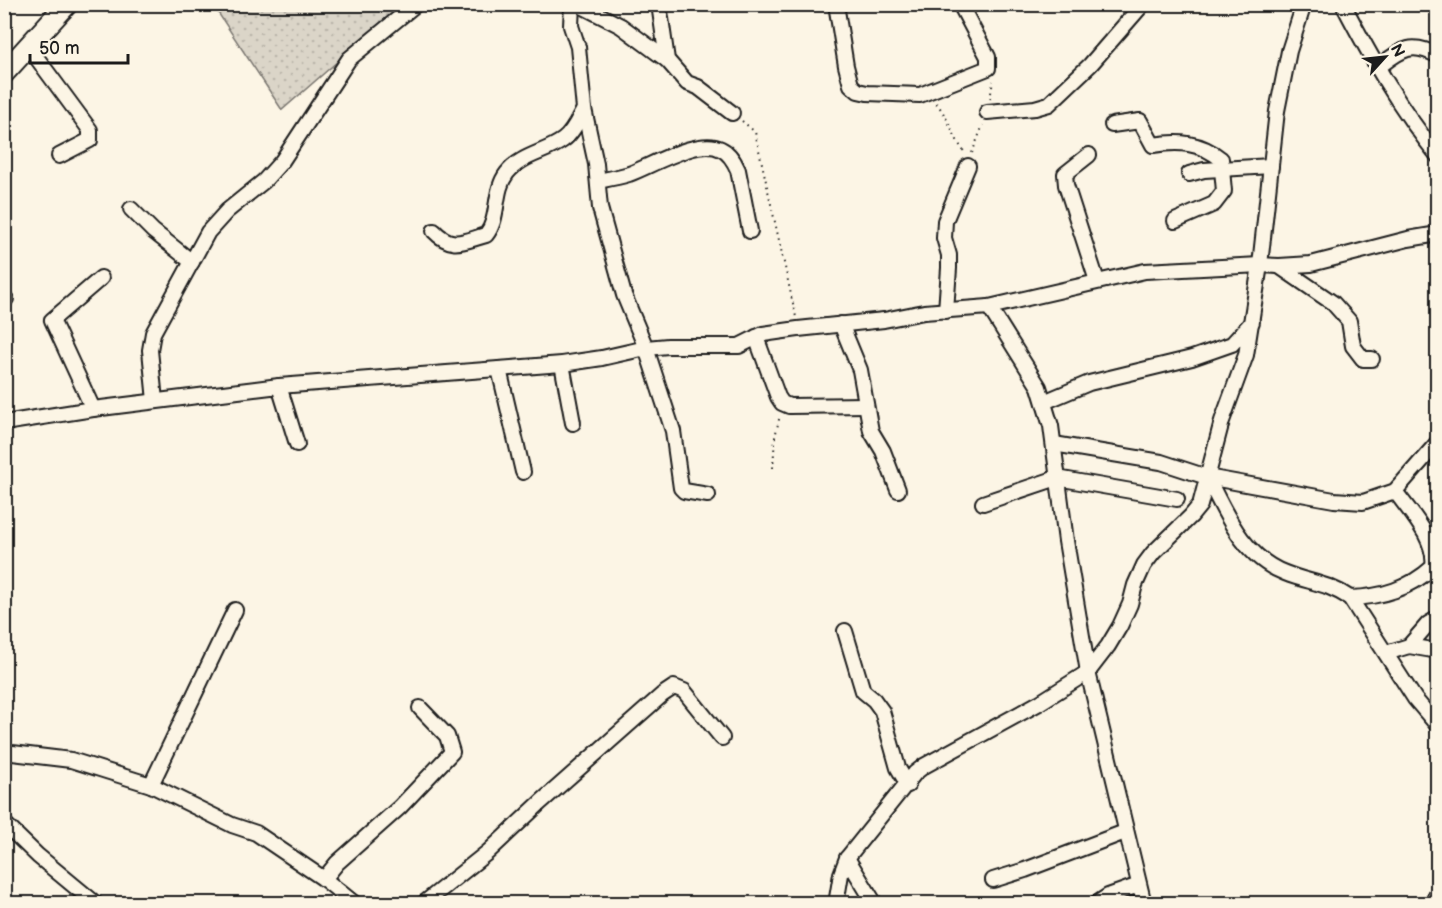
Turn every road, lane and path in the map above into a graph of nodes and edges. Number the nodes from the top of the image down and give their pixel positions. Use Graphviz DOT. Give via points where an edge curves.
graph roads {
  1 [pos="67,4"];
  2 [pos="416,4"];
  3 [pos="572,4"];
  4 [pos="578,4"];
  5 [pos="659,4"];
  6 [pos="836,4"];
  7 [pos="960,4"];
  8 [pos="1143,4"];
  9 [pos="1304,4"];
  10 [pos="1343,4"];
  11 [pos="28,46"];
  12 [pos="1437,56"];
  13 [pos="667,60"];
  14 [pos="1377,68"];
  15 [pos="4,73"];
  16 [pos="920,95"];
  17 [pos="584,110"];
  18 [pos="987,112"];
  19 [pos="732,113"];
  20 [pos="1112,124"];
  21 [pos="1089,154"];
  22 [pos="59,156"];
  23 [pos="1437,156"];
  24 [pos="969,163"];
  25 [pos="1271,166"];
  26 [pos="1223,168"];
  27 [pos="1189,174"];
  28 [pos="597,181"];
  29 [pos="131,208"];
  30 [pos="1175,221"];
  31 [pos="434,231"];
  32 [pos="750,231"];
  33 [pos="1437,234"];
  34 [pos="192,262"];
  35 [pos="1260,265"];
  36 [pos="1279,266"];
  37 [pos="101,278"];
  38 [pos="1097,281"];
  39 [pos="989,307"];
  40 [pos="946,311"];
  41 [pos="1252,322"];
  42 [pos="841,324"];
  43 [pos="798,329"];
  44 [pos="756,338"];
  45 [pos="646,348"];
  46 [pos="1372,359"];
  47 [pos="562,364"];
  48 [pos="499,369"];
  49 [pos="279,386"];
  50 [pos="155,401"];
  51 [pos="1044,402"];
  52 [pos="782,404"];
  53 [pos="866,405"];
  54 [pos="93,408"];
  55 [pos="4,423"];
  56 [pos="573,423"];
  57 [pos="1437,442"];
  58 [pos="297,444"];
  59 [pos="1054,444"];
  60 [pos="773,468"];
  61 [pos="523,472"];
  62 [pos="1207,477"];
  63 [pos="1057,478"];
  64 [pos="898,490"];
  65 [pos="1395,491"];
  66 [pos="708,495"];
  67 [pos="1177,499"];
  68 [pos="983,503"];
  69 [pos="1350,598"];
  70 [pos="235,609"];
  71 [pos="1437,618"];
  72 [pos="845,631"];
  73 [pos="1409,646"];
  74 [pos="1437,651"];
  75 [pos="1386,653"];
  76 [pos="1088,672"];
  77 [pos="420,708"];
  78 [pos="1437,726"];
  79 [pos="722,738"];
  80 [pos="4,752"];
  81 [pos="151,785"];
  82 [pos="908,785"];
  83 [pos="4,823"];
  84 [pos="1125,832"];
  85 [pos="847,858"];
  86 [pos="324,879"];
  87 [pos="993,880"];
  88 [pos="1139,885"];
  89 [pos="1437,891"];
  90 [pos="96,903"];
  91 [pos="355,903"];
  92 [pos="423,903"];
  93 [pos="836,903"];
  94 [pos="875,903"];
  95 [pos="1096,903"];
  96 [pos="1144,903"];
  97 [pos="1432,903"];
  1 -- 11 [label="highway"];
  2 -- 34 [label="street" via="350,59 282,161 208,232"];
  3 -- 17 [label="street" via="571,26 578,46"];
  4 -- 13 [label="street" via="621,26"];
  5 -- 13 [label="street"];
  6 -- 16 [label="street" via="851,85 867,93"];
  7 -- 16 [label="street" via="988,57 988,68"];
  8 -- 18 [label="street" via="1090,65 1049,104"];
  9 -- 25 [label="street" via="1283,78"];
  10 -- 14 [label="street"];
  11 -- 15 [label="highway"];
  11 -- 22 [label="street" via="90,130 90,140"];
  12 -- 14 [label="street" via="1418,47 1409,48"];
  13 -- 19 [label="street" via="687,83"];
  14 -- 23 [label="street"];
  16 -- 24 [label="path" via="943,111"];
  17 -- 28 [label="street"];
  17 -- 31 [label="street" via="562,141 525,158 507,173 486,235 450,243"];
  19 -- 43 [label="path" via="755,132"];
  20 -- 26 [label="street" via="1140,121 1153,145 1175,142 1208,149 1221,159"];
  21 -- 38 [label="street" via="1065,174"];
  24 -- 40 [label="street" via="945,221 949,262"];
  25 -- 26 [label="street"];
  25 -- 35 [label="street"];
  26 -- 27 [label="street"];
  26 -- 30 [label="street" via="1224,191 1214,204"];
  28 -- 32 [label="street" via="632,173 664,157 709,145 722,149 738,170"];
  28 -- 45 [label="street" via="600,208 624,295"];
  29 -- 34 [label="street"];
  33 -- 36 [label="street" via="1311,264"];
  34 -- 50 [label="street" via="153,333 150,350"];
  35 -- 36 [label="street"];
  35 -- 38 [label="street" via="1145,271"];
  35 -- 41 [label="street"];
  36 -- 46 [label="street" via="1333,303 1349,321 1353,346 1363,359"];
  37 -- 54 [label="street" via="52,320"];
  38 -- 39 [label="street"];
  39 -- 40 [label="street"];
  39 -- 51 [label="street" via="1039,387"];
  40 -- 42 [label="street"];
  41 -- 51 [label="street" via="1232,344 1089,383"];
  41 -- 62 [label="street" via="1246,355"];
  42 -- 43 [label="street"];
  42 -- 53 [label="street" via="860,370"];
  43 -- 44 [label="street"];
  44 -- 45 [label="street" via="740,346"];
  44 -- 52 [label="street"];
  45 -- 47 [label="street"];
  45 -- 66 [label="street" via="673,431 681,488"];
  47 -- 48 [label="street"];
  47 -- 56 [label="street"];
  48 -- 49 [label="street"];
  48 -- 61 [label="street"];
  49 -- 50 [label="street"];
  49 -- 58 [label="street"];
  50 -- 54 [label="street"];
  51 -- 59 [label="street"];
  52 -- 53 [label="street"];
  52 -- 60 [label="path"];
  53 -- 64 [label="street" via="871,430"];
  54 -- 55 [label="street"];
  57 -- 65 [label="street"];
  59 -- 62 [label="street" via="1161,462"];
  59 -- 63 [label="street"];
  62 -- 65 [label="street" via="1334,500 1363,502"];
  62 -- 69 [label="street" via="1240,538 1271,567 1335,588"];
  62 -- 76 [label="street" via="1200,505 1144,565 1120,626"];
  63 -- 67 [label="street"];
  63 -- 68 [label="street"];
  63 -- 76 [label="street"];
  65 -- 69 [label="street" via="1422,528 1435,557 1433,567 1409,585 1373,597"];
  69 -- 75 [label="street"];
  70 -- 81 [label="street"];
  71 -- 73 [label="street"];
  72 -- 82 [label="street" via="863,691 882,711 898,768"];
  73 -- 74 [label="street"];
  73 -- 75 [label="street"];
  75 -- 78 [label="street"];
  76 -- 82 [label="street" via="924,766"];
  76 -- 84 [label="street"];
  77 -- 86 [label="street" via="447,736 452,752"];
  79 -- 92 [label="street" via="684,691 674,687 488,852"];
  80 -- 81 [label="street" via="71,760"];
  81 -- 86 [label="street" via="256,833"];
  82 -- 85 [label="street"];
  83 -- 90 [label="street"];
  84 -- 87 [label="street"];
  84 -- 88 [label="street"];
  85 -- 93 [label="street"];
  85 -- 94 [label="street"];
  86 -- 91 [label="street"];
  88 -- 95 [label="street"];
  88 -- 96 [label="street"];
  89 -- 97 [label="street"];
}
